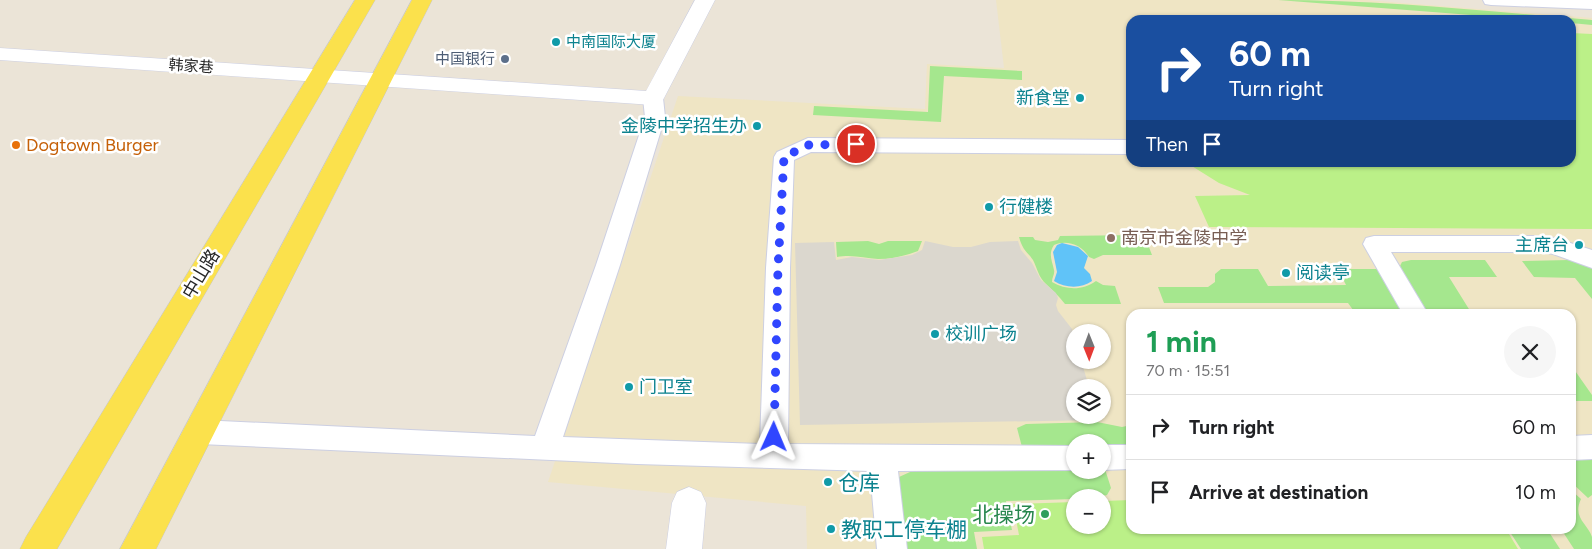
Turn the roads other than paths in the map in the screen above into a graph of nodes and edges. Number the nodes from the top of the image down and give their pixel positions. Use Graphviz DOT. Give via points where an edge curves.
graph roads {
  1 [pos="365,0"];
  2 [pos="422,0"];
  3 [pos="705,0"];
  4 [pos="1491,0"];
  5 [pos="1592,4"];
  6 [pos="0,54"];
  7 [pos="325,66"];
  8 [pos="381,78"];
  9 [pos="654,98"];
  10 [pos="1126,147"];
  11 [pos="233,221"];
  12 [pos="1592,258"];
  13 [pos="1413,309"];
  14 [pos="200,432"];
  15 [pos="1592,447"];
  16 [pos="545,448"];
  17 [pos="1576,448"];
  18 [pos="774,456"];
  19 [pos="1126,457"];
  20 [pos="1066,458"];
  21 [pos="1111,458"];
  22 [pos="883,459"];
  23 [pos="689,503"];
  24 [pos="38,549"];
  25 [pos="138,549"];
  26 [pos="684,549"];
  27 [pos="892,549"];
  1 -- 7 [label="main road"];
  2 -- 8 [label="main road"];
  3 -- 9 [label="street"];
  4 -- 5 [label="lane"];
  6 -- 7 [label="street, 韩家巷"];
  7 -- 8 [label="street, 韩家巷"];
  7 -- 11 [label="lane"];
  8 -- 9 [label="street, 韩家巷"];
  8 -- 14 [label="main road"];
  9 -- 16 [label="lane" via="655,117"];
  10 -- 18 [label="lane" via="808,145 784,157"];
  11 -- 24 [label="main road, 中山路"];
  12 -- 13 [label="lane" via="1542,244 1374,244"];
  14 -- 16 [label="lane"];
  14 -- 25 [label="main road"];
  15 -- 17 [label="lane"];
  16 -- 18 [label="lane"];
  18 -- 22 [label="lane"];
  19 -- 21 [label="lane"];
  20 -- 22 [label="lane"];
  22 -- 27 [label="lane"];
  23 -- 26 [label="street"];
}
